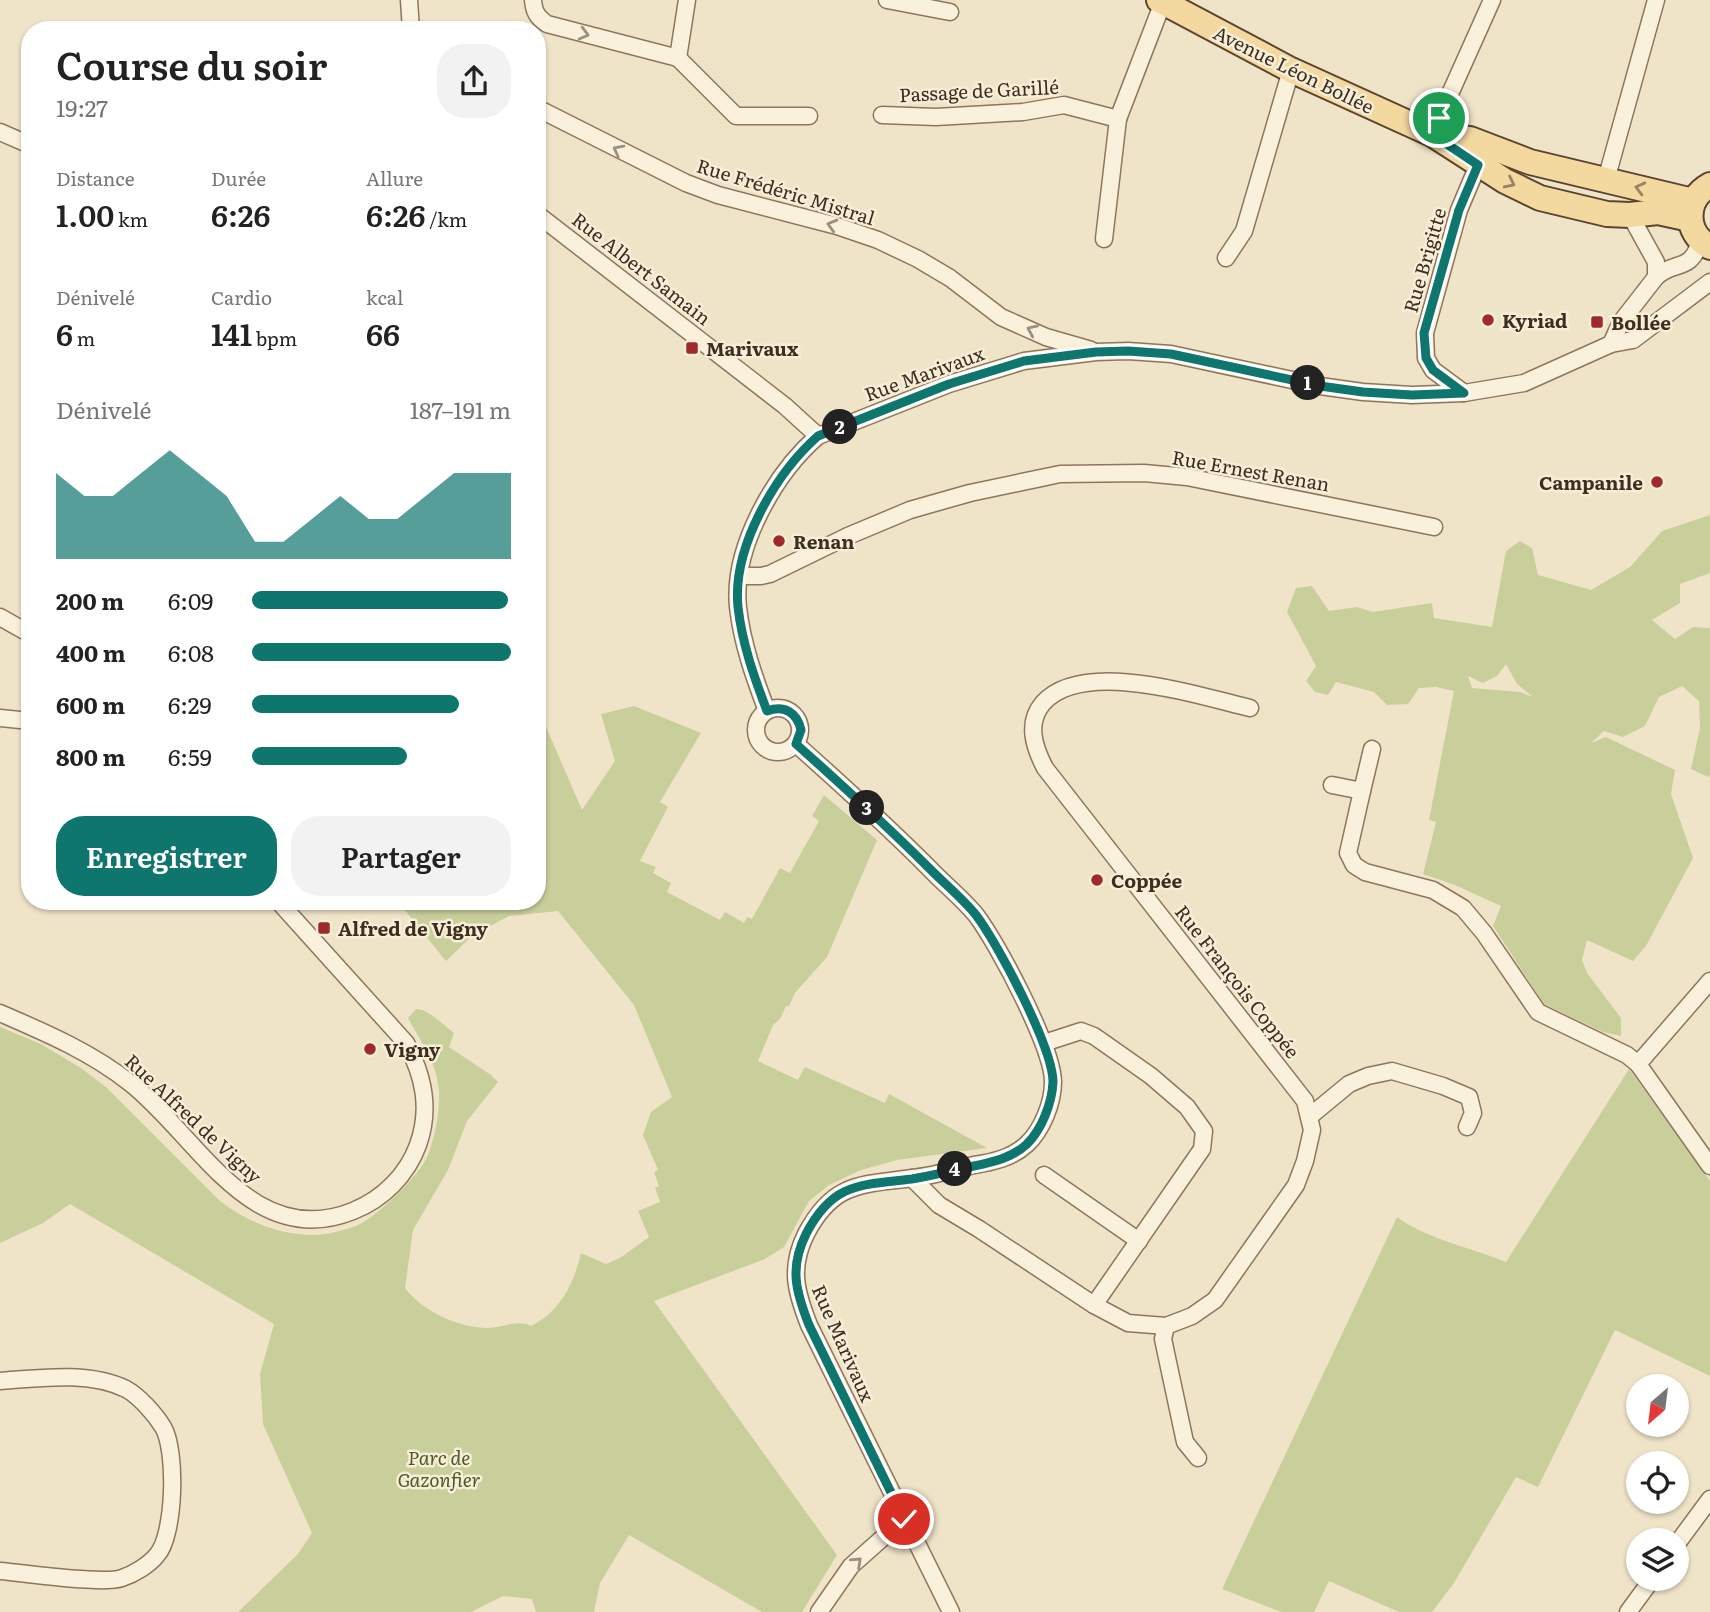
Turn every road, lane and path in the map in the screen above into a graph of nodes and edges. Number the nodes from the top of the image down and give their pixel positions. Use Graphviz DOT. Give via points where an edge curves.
graph roads {
  1 [pos="409,0"];
  2 [pos="533,0"];
  3 [pos="687,0"];
  4 [pos="887,0"];
  5 [pos="1492,0"];
  6 [pos="1656,0"];
  7 [pos="1161,1"];
  8 [pos="950,12"];
  9 [pos="410,21"];
  10 [pos="543,21"];
  11 [pos="546,23"];
  12 [pos="678,58"];
  13 [pos="1291,71"];
  14 [pos="546,113"];
  15 [pos="882,115"];
  16 [pos="809,116"];
  17 [pos="1118,119"];
  18 [pos="1432,134"];
  19 [pos="3,135"];
  20 [pos="21,142"];
  21 [pos="1478,165"];
  22 [pos="1606,180"];
  23 [pos="1630,215"];
  24 [pos="1701,219"];
  25 [pos="546,221"];
  26 [pos="1104,239"];
  27 [pos="1226,258"];
  28 [pos="1656,277"];
  29 [pos="1710,282"];
  30 [pos="1611,344"];
  31 [pos="1096,352"];
  32 [pos="1464,393"];
  33 [pos="818,436"];
  34 [pos="1434,527"];
  35 [pos="740,576"];
  36 [pos="0,617"];
  37 [pos="21,629"];
  38 [pos="1250,708"];
  39 [pos="767,711"];
  40 [pos="0,718"];
  41 [pos="21,720"];
  42 [pos="796,744"];
  43 [pos="1371,749"];
  44 [pos="1332,785"];
  45 [pos="1362,792"];
  46 [pos="286,910"];
  47 [pos="1710,981"];
  48 [pos="0,1013"];
  49 [pos="1044,1043"];
  50 [pos="1638,1064"];
  51 [pos="1309,1117"];
  52 [pos="1467,1127"];
  53 [pos="1710,1166"];
  54 [pos="1044,1175"];
  55 [pos="912,1178"];
  56 [pos="1139,1241"];
  57 [pos="1094,1305"];
  58 [pos="1166,1325"];
  59 [pos="0,1381"];
  60 [pos="1198,1458"];
  61 [pos="1710,1499"];
  62 [pos="904,1519"];
  63 [pos="1689,1528"];
  64 [pos="0,1571"];
  65 [pos="1643,1591"];
  66 [pos="819,1612"];
  67 [pos="951,1612"];
  68 [pos="1628,1612"];
  1 -- 9 [label="street"];
  2 -- 10 [label="street, one-way"];
  3 -- 12 [label="street"];
  4 -- 8 [label="street"];
  5 -- 18 [label="street"];
  6 -- 22 [label="street"];
  7 -- 13 [label="main road, Avenue Léon Bollée"];
  7 -- 17 [label="street"];
  11 -- 12 [label="street, one-way"];
  12 -- 16 [label="street" via="736,116"];
  13 -- 18 [label="main road, Avenue Léon Bollée"];
  13 -- 27 [label="street" via="1244,231"];
  31 -- 14 [label="street, Rue Frédéric Mistral, one-way" via="1001,317 950,278 878,240 686,183"];
  15 -- 17 [label="street, Passage de Garillé" via="1023,112 1064,104"];
  17 -- 26 [label="street"];
  18 -- 21 [label="main road, Avenue Léon Bollée"];
  18 -- 22 [label="main road, Avenue Léon Bollée" via="1470,139 1530,162"];
  19 -- 20 [label="street"];
  21 -- 23 [label="main road, Avenue Léon Bollée, one-way" via="1540,198 1584,210"];
  21 -- 32 [label="street, Rue Brigitte" via="1459,210 1424,333 1426,358 1433,370"];
  24 -- 22 [label="main road, Avenue Léon Bollée, one-way"];
  23 -- 24 [label="main road, Avenue Léon Bollée" via="1658,212"];
  23 -- 28 [label="street" via="1656,262"];
  24 -- 28 [label="street" via="1698,252 1689,263"];
  25 -- 33 [label="street, Rue Albert Samain"];
  28 -- 30 [label="street" via="1621,321"];
  29 -- 30 [label="street" via="1633,340"];
  30 -- 32 [label="street" via="1524,383"];
  31 -- 32 [label="street" via="1171,354 1363,392"];
  31 -- 33 [label="street, Rue Marivaux" via="1024,361 949,384"];
  33 -- 35 [label="street, Rue Marivaux" via="773,488 756,519"];
  34 -- 35 [label="street, Rue Ernest Renan" via="1187,477 1060,474 910,510 770,574"];
  35 -- 39 [label="street, Rue Marivaux" via="738,605 747,655"];
  36 -- 37 [label="street"];
  38 -- 51 [label="street, Rue François Coppée" via="1142,683 1104,681 1074,685 1050,696 1038,709 1032,727 1045,768 1305,1101"];
  39 -- 42 [label="street" via="782,708 795,716 801,730"];
  39 -- 42 [label="street" via="756,726 763,747 777,753"];
  40 -- 41 [label="street"];
  42 -- 49 [label="street, Rue Marivaux" via="975,914 1000,953"];
  43 -- 45 [label="street"];
  44 -- 45 [label="street"];
  45 -- 50 [label="street" via="1348,853 1354,865 1433,890 1463,908 1538,1012"];
  46 -- 48 [label="street, Rue Alfred de Vigny" via="406,1044 418,1066 424,1092 423,1130 410,1163 380,1197 348,1213 313,1220 267,1210 240,1194 153,1103 107,1065"];
  47 -- 50 [label="street"];
  49 -- 55 [label="street, Rue Marivaux" via="1053,1084 1049,1107 1026,1144 1002,1160"];
  49 -- 56 [label="street" via="1081,1031 1094,1035 1187,1107 1204,1132 1202,1149"];
  50 -- 53 [label="street"];
  51 -- 52 [label="street" via="1349,1084 1392,1071 1469,1097 1473,1113"];
  51 -- 58 [label="street, Rue François Coppée" via="1312,1130 1296,1185 1215,1300 1192,1316"];
  54 -- 56 [label="street"];
  55 -- 57 [label="street, Rue François Coppée" via="939,1205"];
  55 -- 62 [label="street, Rue Marivaux" via="853,1188 823,1208 803,1239 795,1285 809,1325"];
  56 -- 57 [label="street"];
  57 -- 58 [label="street, Rue François Coppée" via="1129,1322"];
  58 -- 60 [label="street" via="1163,1339 1185,1442"];
  59 -- 64 [label="street" via="101,1380 128,1390 164,1428 171,1453 171,1522 158,1555 120,1579"];
  61 -- 63 [label="street"];
  66 -- 62 [label="street, one-way" via="851,1566"];
  62 -- 67 [label="street, Rue Marivaux"];
  65 -- 68 [label="street"];
}
